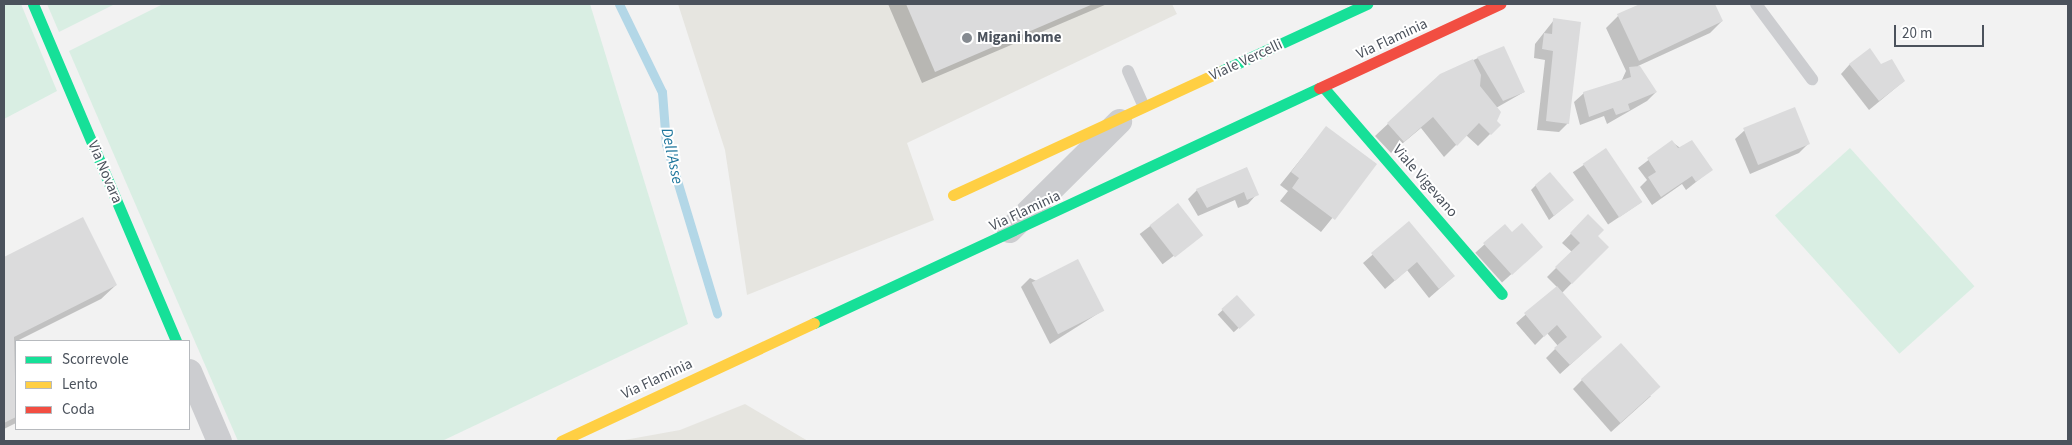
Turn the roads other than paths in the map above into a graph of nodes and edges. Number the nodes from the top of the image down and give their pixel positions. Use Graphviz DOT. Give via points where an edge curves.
graph roads {
  1 [pos="33,4"];
  2 [pos="1367,4"];
  3 [pos="1500,4"];
  4 [pos="1756,4"];
  5 [pos="1128,71"];
  6 [pos="1812,79"];
  7 [pos="1324,88"];
  8 [pos="1134,111"];
  9 [pos="953,195"];
  10 [pos="999,240"];
  11 [pos="1502,294"];
  12 [pos="176,340"];
  13 [pos="190,373"];
  14 [pos="218,441"];
  15 [pos="562,441"];
  1 -- 12 [label="street, Via Novara"];
  2 -- 8 [label="street, Viale Vercelli"];
  3 -- 7 [label="street, Via Flaminia"];
  4 -- 6 [label="lane"];
  5 -- 8 [label="lane"];
  7 -- 10 [label="street, Via Flaminia"];
  7 -- 11 [label="street, Viale Vigevano"];
  8 -- 9 [label="street, Viale Vercelli"];
  8 -- 10 [label="street, Viale Vercelli"];
  10 -- 15 [label="street, Via Flaminia"];
  13 -- 14 [label="street"];
}
